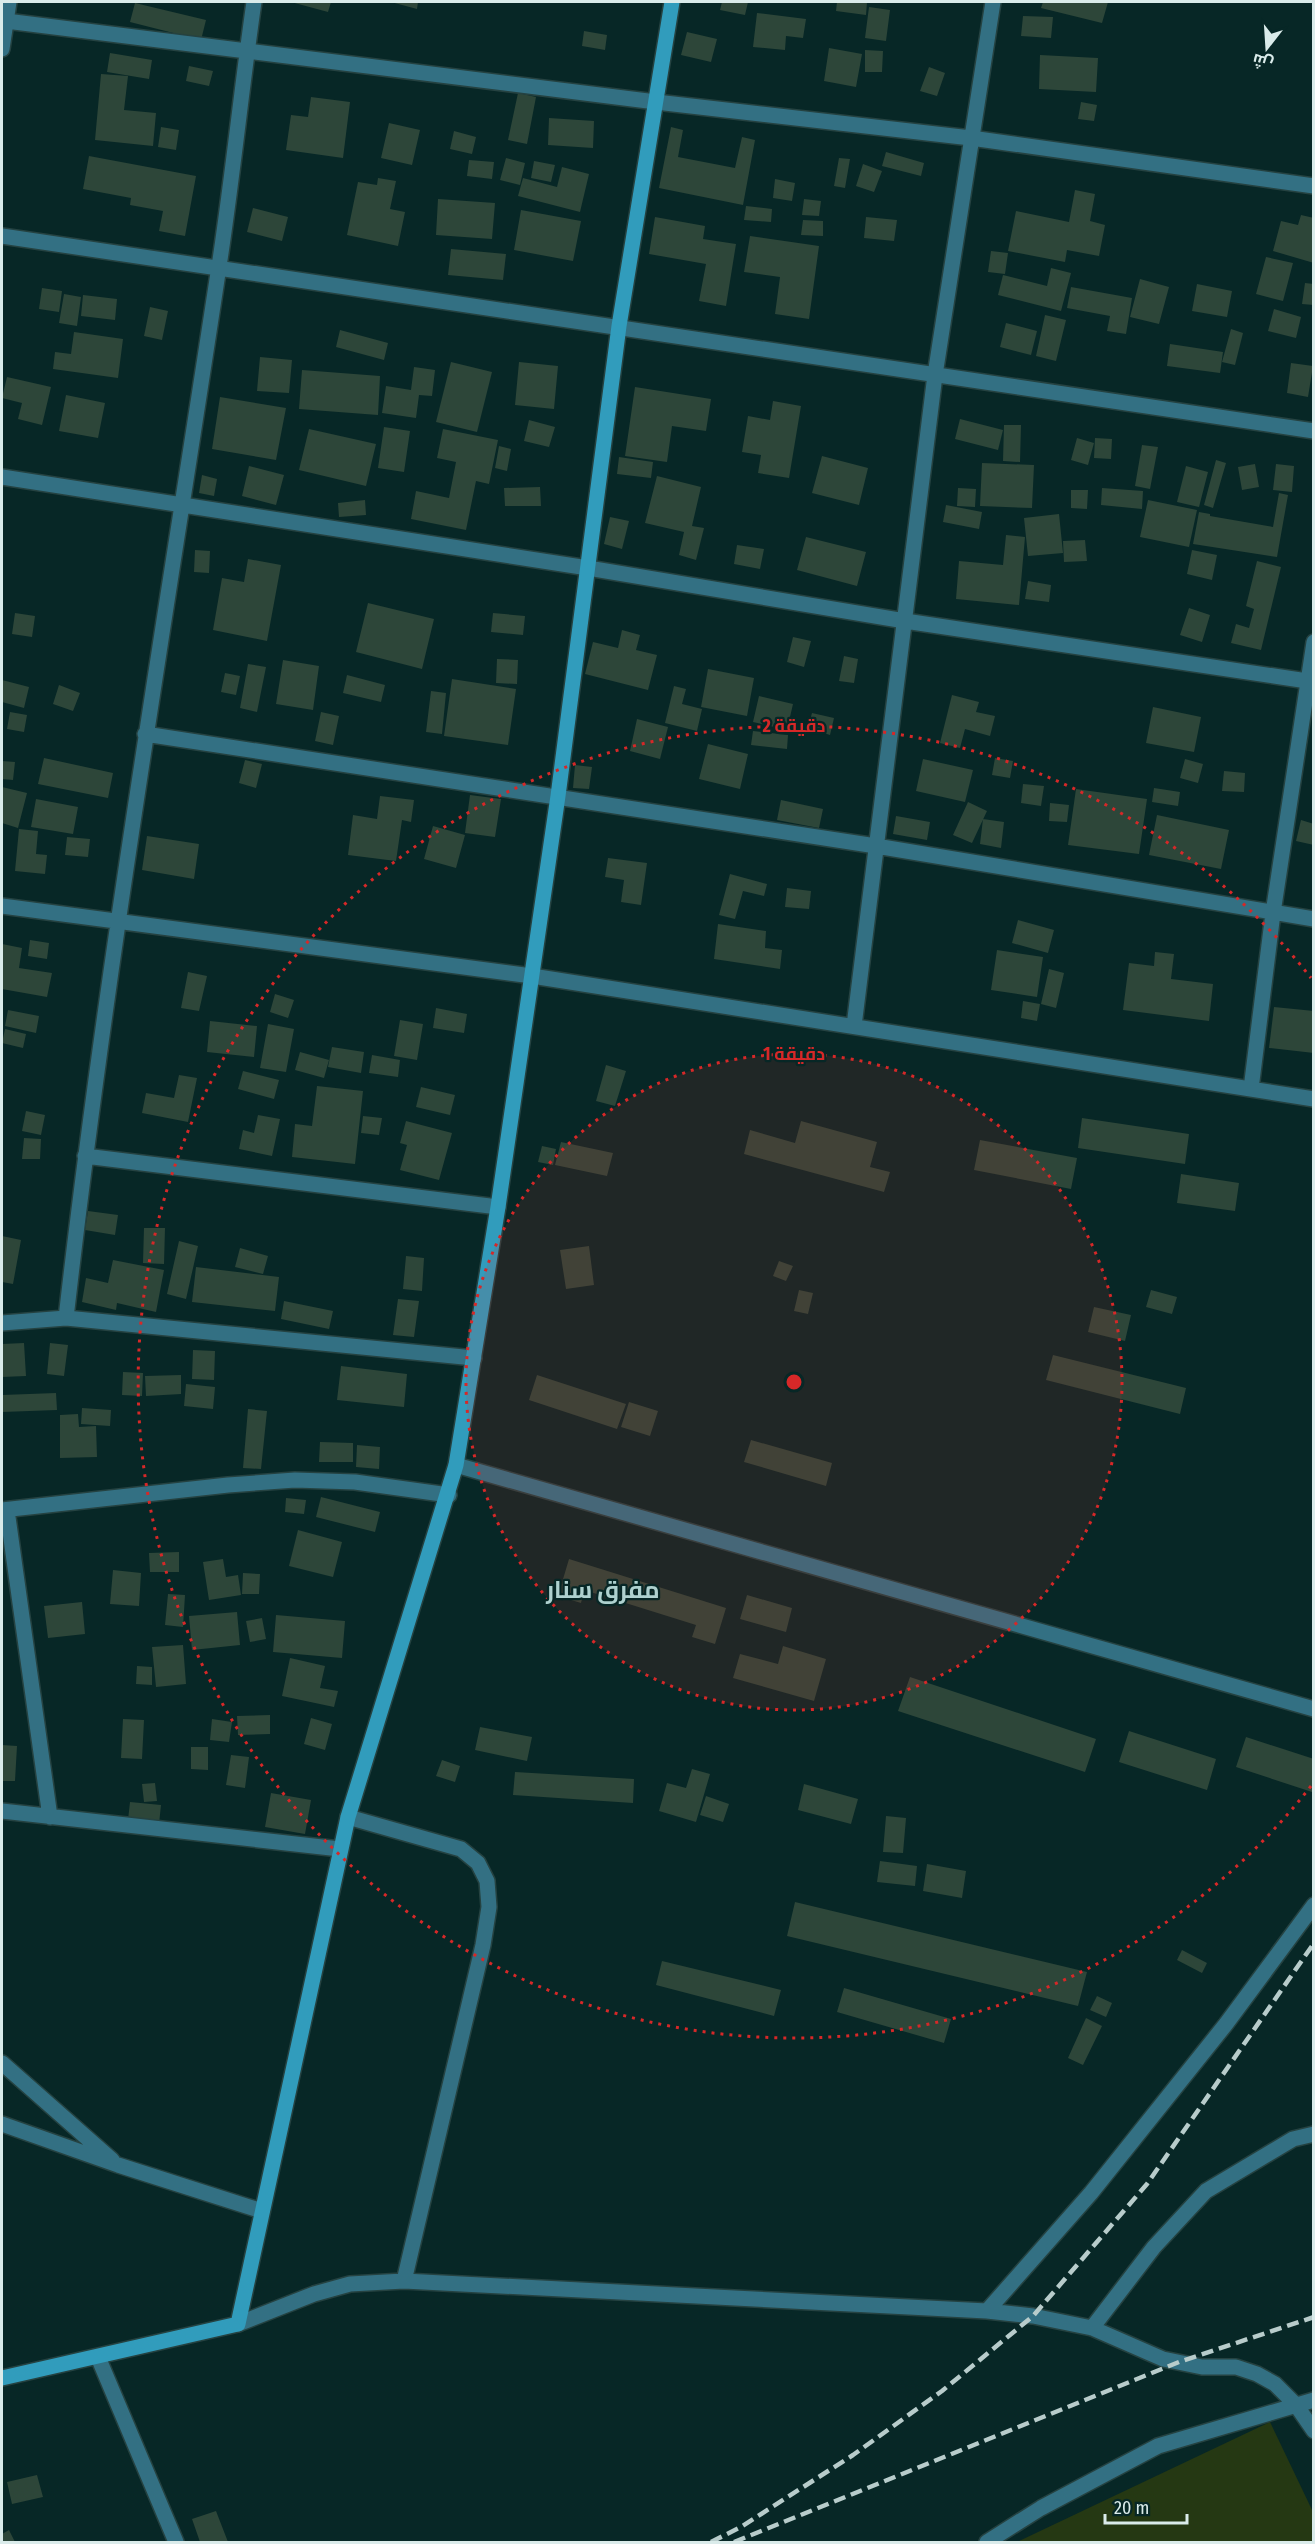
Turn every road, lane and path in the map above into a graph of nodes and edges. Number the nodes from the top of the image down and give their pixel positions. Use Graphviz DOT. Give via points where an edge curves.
graph roads {
  1 [pos="9,2"];
  2 [pos="255,2"];
  3 [pos="672,2"];
  4 [pos="993,2"];
  5 [pos="6,21"];
  6 [pos="2,49"];
  7 [pos="247,50"];
  8 [pos="656,102"];
  9 [pos="971,138"];
  10 [pos="1314,186"];
  11 [pos="2,236"];
  12 [pos="219,270"];
  13 [pos="619,326"];
  14 [pos="935,375"];
  15 [pos="1314,431"];
  16 [pos="2,477"];
  17 [pos="181,504"];
  18 [pos="588,568"];
  19 [pos="905,621"];
  20 [pos="1314,642"];
  21 [pos="1311,682"];
  22 [pos="145,734"];
  23 [pos="558,796"];
  24 [pos="876,846"];
  25 [pos="2,906"];
  26 [pos="1272,913"];
  27 [pos="1314,919"];
  28 [pos="118,920"];
  29 [pos="532,976"];
  30 [pos="854,1026"];
  31 [pos="1251,1089"];
  32 [pos="1314,1099"];
  33 [pos="85,1156"];
  34 [pos="498,1208"];
  35 [pos="66,1318"];
  36 [pos="2,1323"];
  37 [pos="474,1358"];
  38 [pos="456,1466"];
  39 [pos="449,1495"];
  40 [pos="4,1510"];
  41 [pos="1314,1708"];
  42 [pos="2,1811"];
  43 [pos="50,1816"];
  44 [pos="348,1817"];
  45 [pos="340,1849"];
  46 [pos="1314,1905"];
  47 [pos="2,2063"];
  48 [pos="2,2124"];
  49 [pos="1314,2134"];
  50 [pos="118,2165"];
  51 [pos="262,2211"];
  52 [pos="404,2281"];
  53 [pos="987,2311"];
  54 [pos="238,2324"];
  55 [pos="1092,2328"];
  56 [pos="98,2357"];
  57 [pos="2,2378"];
  58 [pos="1314,2400"];
  59 [pos="1296,2405"];
  60 [pos="1314,2431"];
  61 [pos="176,2542"];
  62 [pos="987,2542"];
  1 -- 5 [label="street"];
  2 -- 7 [label="street"];
  3 -- 8 [label="street"];
  4 -- 9 [label="street"];
  5 -- 6 [label="street"];
  5 -- 7 [label="street"];
  7 -- 8 [label="street"];
  7 -- 12 [label="street"];
  8 -- 9 [label="street"];
  8 -- 13 [label="street"];
  9 -- 10 [label="street"];
  9 -- 14 [label="street"];
  11 -- 12 [label="street"];
  12 -- 13 [label="street"];
  12 -- 17 [label="street"];
  13 -- 14 [label="street"];
  13 -- 18 [label="street"];
  14 -- 15 [label="street"];
  14 -- 19 [label="street"];
  16 -- 17 [label="street"];
  17 -- 18 [label="street"];
  17 -- 22 [label="street"];
  18 -- 19 [label="street"];
  18 -- 23 [label="street"];
  19 -- 21 [label="street"];
  19 -- 24 [label="street"];
  20 -- 21 [label="street"];
  21 -- 26 [label="street"];
  22 -- 23 [label="street"];
  22 -- 28 [label="street"];
  23 -- 24 [label="street"];
  23 -- 29 [label="street"];
  24 -- 26 [label="street"];
  24 -- 30 [label="street"];
  25 -- 28 [label="street"];
  26 -- 27 [label="street"];
  26 -- 31 [label="street"];
  28 -- 29 [label="street"];
  28 -- 33 [label="street"];
  29 -- 30 [label="street"];
  29 -- 34 [label="street"];
  30 -- 31 [label="street"];
  31 -- 32 [label="street"];
  33 -- 34 [label="street"];
  33 -- 35 [label="street"];
  34 -- 37 [label="street"];
  35 -- 36 [label="street"];
  35 -- 37 [label="street"];
  37 -- 38 [label="street"];
  38 -- 39 [label="street"];
  38 -- 41 [label="street"];
  39 -- 40 [label="street" via="355,1482 295,1480"];
  39 -- 44 [label="street"];
  40 -- 43 [label="street"];
  42 -- 43 [label="street"];
  43 -- 45 [label="street"];
  44 -- 45 [label="street"];
  44 -- 52 [label="street" via="461,1850 478,1863 487,1881 489,1907 483,1944"];
  45 -- 51 [label="street"];
  46 -- 53 [label="street" via="1226,2024 1091,2193"];
  47 -- 50 [label="street"];
  48 -- 50 [label="street"];
  49 -- 55 [label="street" via="1293,2139 1206,2191 1154,2247"];
  50 -- 51 [label="street"];
  51 -- 54 [label="street"];
  52 -- 53 [label="street"];
  52 -- 54 [label="street" via="350,2284"];
  53 -- 55 [label="street"];
  54 -- 56 [label="street"];
  55 -- 59 [label="street" via="1163,2359 1202,2367 1236,2367 1257,2374 1275,2384"];
  56 -- 57 [label="street"];
  56 -- 61 [label="street"];
  58 -- 59 [label="street"];
  59 -- 60 [label="street"];
  59 -- 62 [label="street" via="1158,2446 1041,2508"];
}
